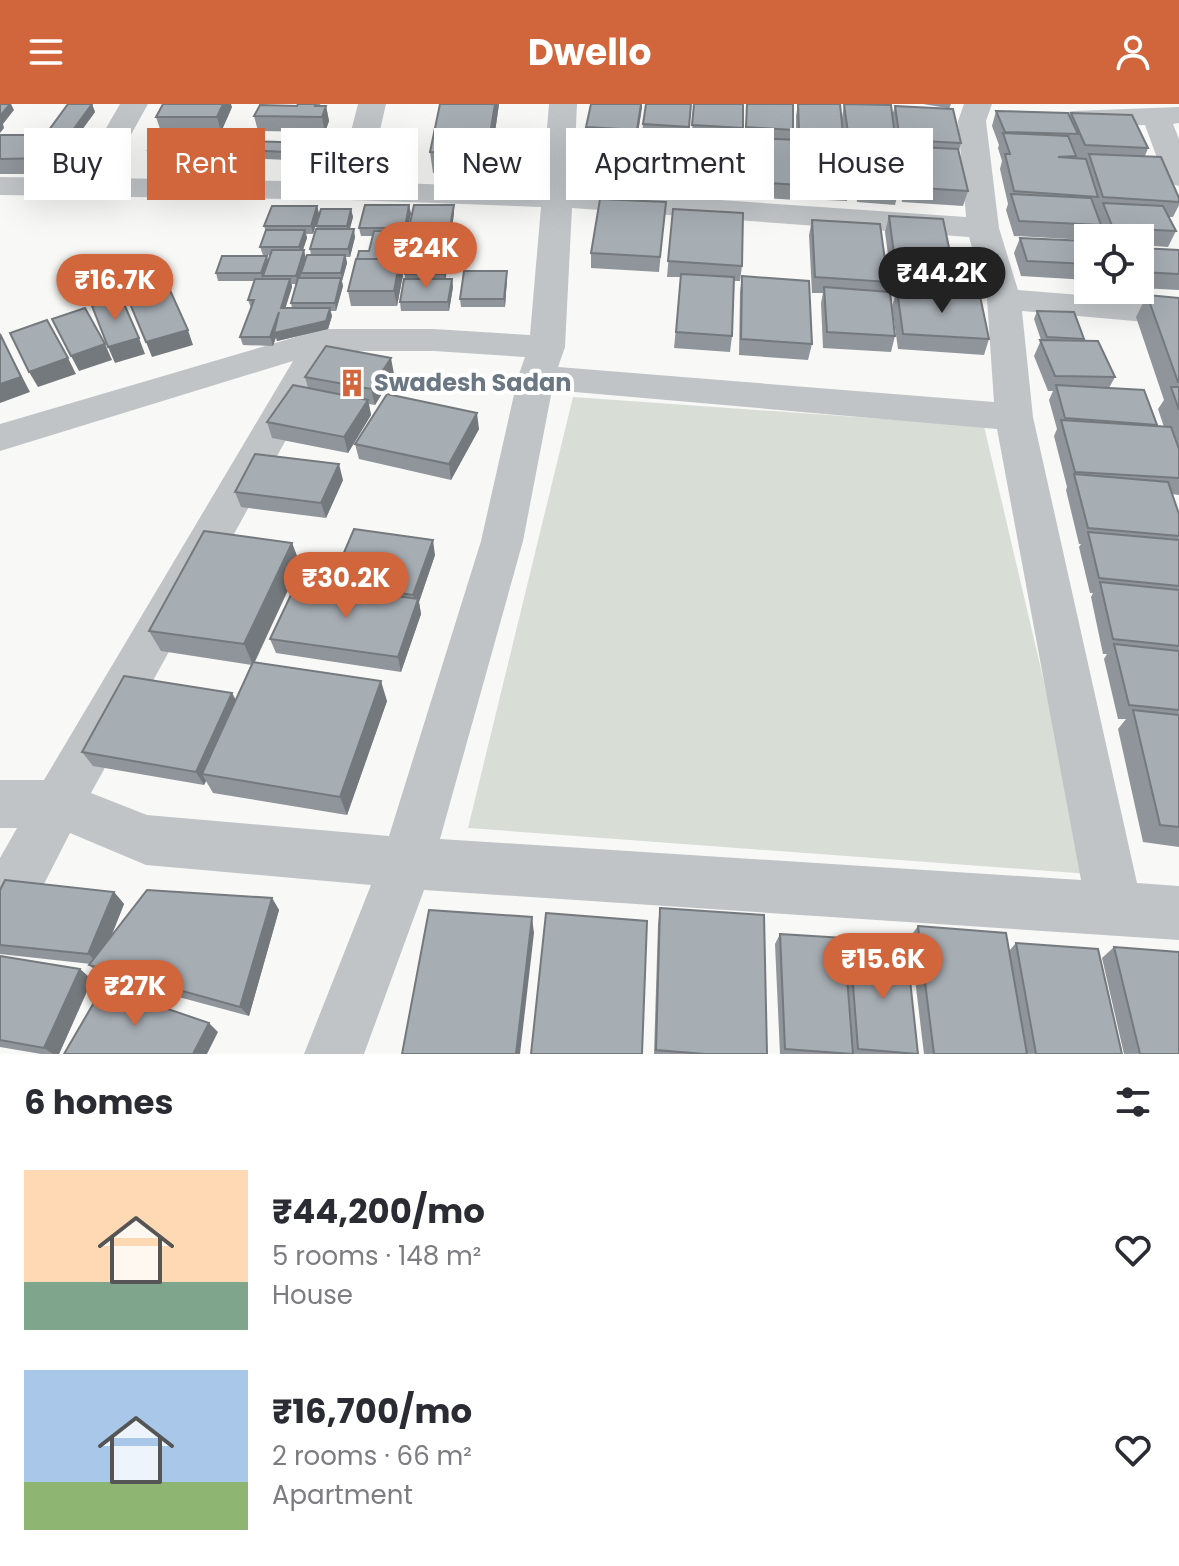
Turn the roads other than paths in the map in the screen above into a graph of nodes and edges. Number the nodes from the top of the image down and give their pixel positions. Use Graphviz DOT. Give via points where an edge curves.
graph roads {
  1 [pos="134,104"];
  2 [pos="372,104"];
  3 [pos="563,104"];
  4 [pos="1167,115"];
  5 [pos="973,116"];
  6 [pos="1048,119"];
  7 [pos="120,128"];
  8 [pos="366,128"];
  9 [pos="1179,177"];
  10 [pos="0,186"];
  11 [pos="24,186"];
  12 [pos="131,188"];
  13 [pos="281,190"];
  14 [pos="418,193"];
  15 [pos="555,198"];
  16 [pos="983,228"];
  17 [pos="1004,299"];
  18 [pos="1179,314"];
  19 [pos="323,340"];
  20 [pos="541,362"];
  21 [pos="1014,417"];
  22 [pos="0,438"];
  23 [pos="0,804"];
  24 [pos="58,804"];
  25 [pos="407,863"];
  26 [pos="1115,911"];
  27 [pos="0,912"];
  28 [pos="1179,913"];
  29 [pos="334,1054"];
  1 -- 7 [label="street"];
  2 -- 8 [label="street"];
  3 -- 15 [label="street"];
  4 -- 6 [label="street"];
  4 -- 9 [label="street"];
  5 -- 16 [label="street"];
  10 -- 11 [label="street"];
  12 -- 13 [label="street"];
  14 -- 15 [label="street"];
  15 -- 16 [label="street"];
  15 -- 20 [label="street"];
  16 -- 17 [label="street"];
  17 -- 18 [label="street"];
  17 -- 21 [label="street"];
  19 -- 20 [label="street" via="434,340"];
  19 -- 22 [label="street"];
  19 -- 24 [label="street"];
  20 -- 21 [label="street"];
  20 -- 25 [label="street" via="502,541"];
  21 -- 26 [label="street"];
  23 -- 24 [label="street"];
  24 -- 25 [label="street" via="146,840"];
  24 -- 27 [label="street"];
  25 -- 26 [label="street"];
  25 -- 29 [label="street"];
  26 -- 28 [label="street"];
}
